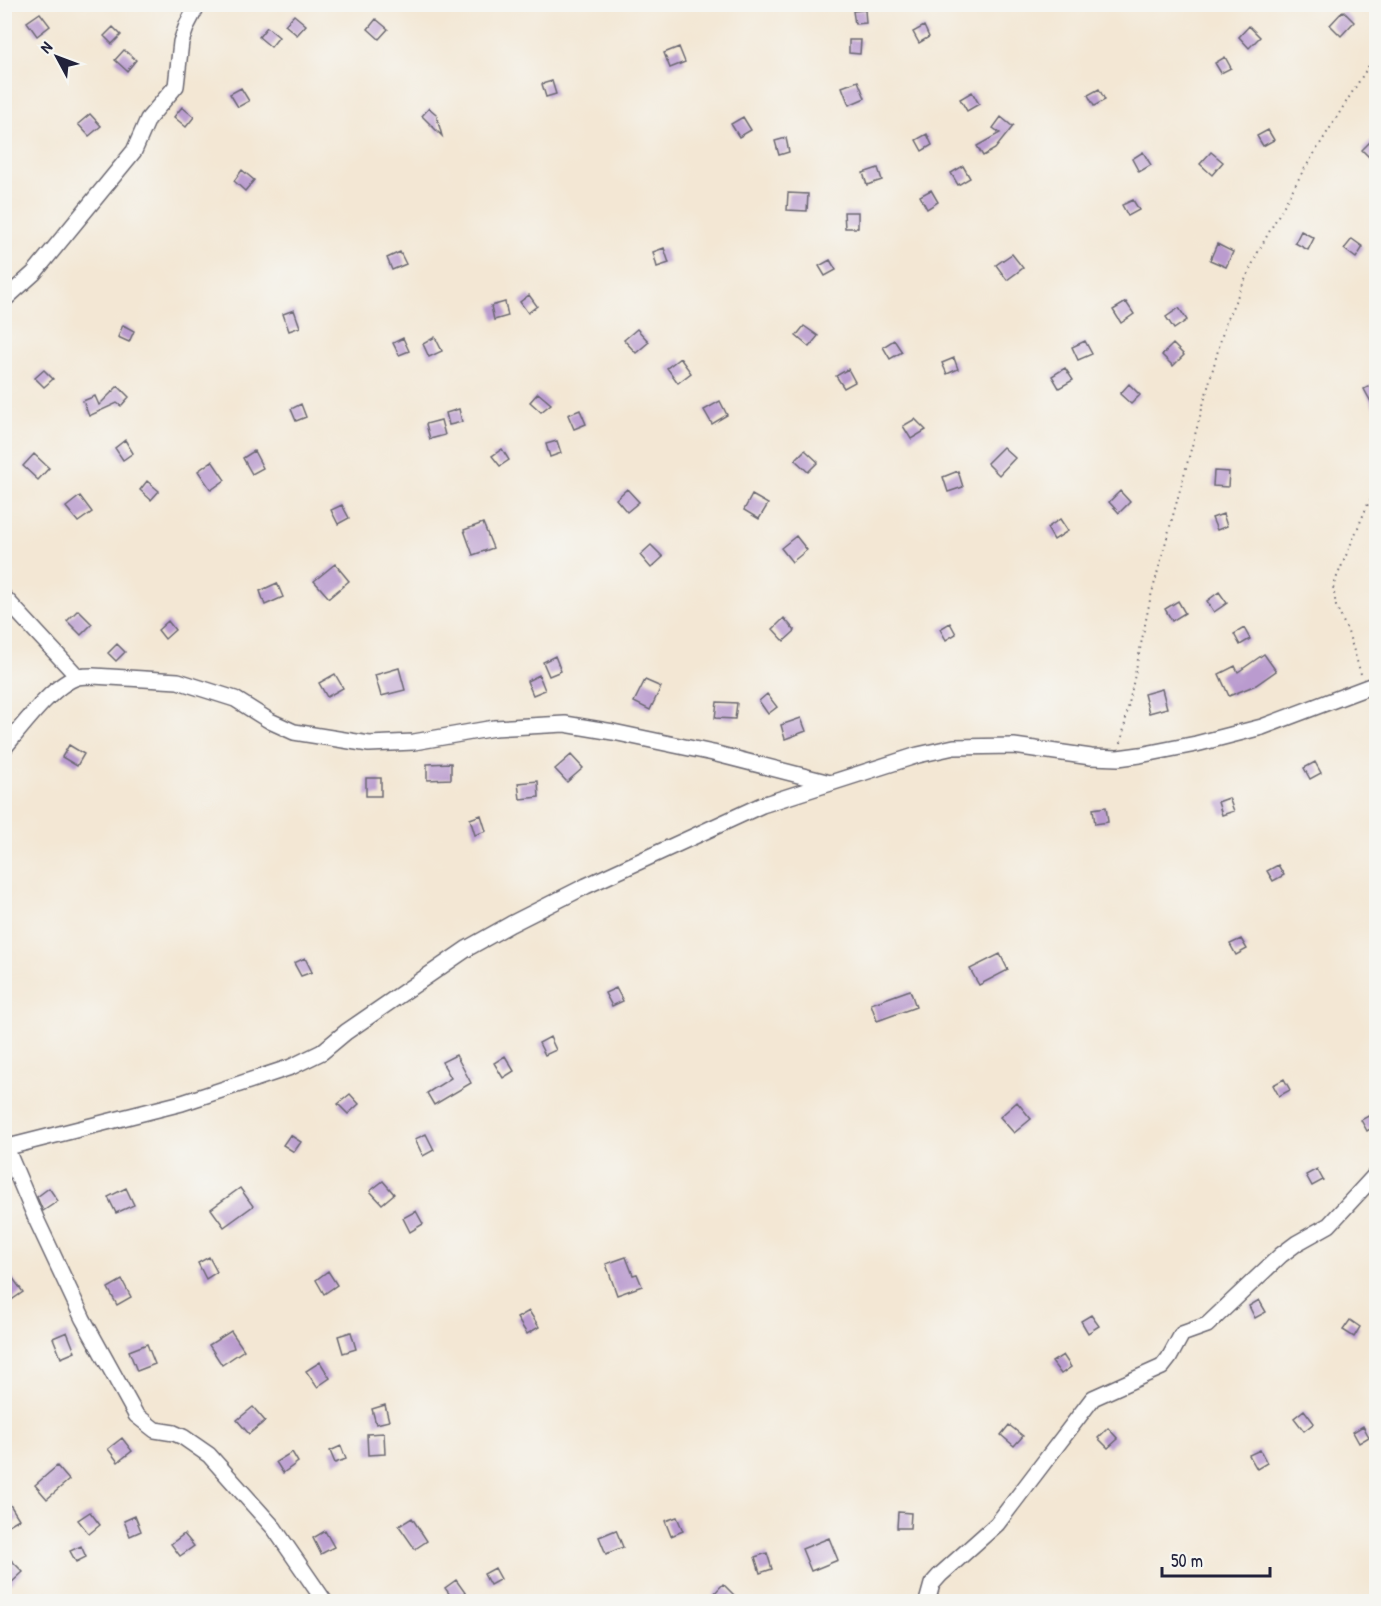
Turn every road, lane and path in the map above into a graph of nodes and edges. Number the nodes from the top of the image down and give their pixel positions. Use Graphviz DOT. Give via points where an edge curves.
graph roads {
  1 [pos="198,4"];
  2 [pos="1377,54"];
  3 [pos="4,300"];
  4 [pos="1377,491"];
  5 [pos="4,597"];
  6 [pos="78,677"];
  7 [pos="1371,686"];
  8 [pos="4,748"];
  9 [pos="1118,758"];
  10 [pos="830,783"];
  11 [pos="5,1146"];
  12 [pos="1377,1174"];
  13 [pos="326,1602"];
  14 [pos="927,1602"];
  1 -- 3 [label="street" via="181,42 176,86 148,119 134,151 34,273"];
  2 -- 9 [label="path" via="1302,173 1258,252 1226,321 1150,600"];
  4 -- 7 [label="path" via="1333,586 1336,606"];
  5 -- 6 [label="street"];
  6 -- 8 [label="street" via="30,716"];
  6 -- 10 [label="street" via="178,681 235,699 294,732 369,744 414,742 494,728 565,724 713,753"];
  7 -- 9 [label="street" via="1262,727"];
  9 -- 10 [label="street" via="1014,746 954,747"];
  10 -- 11 [label="street" via="762,805 511,924 468,948 322,1052 291,1067 182,1103"];
  11 -- 13 [label="street" via="83,1319 136,1415 155,1430 183,1437 210,1455 274,1528"];
  12 -- 14 [label="street" via="1329,1225 1281,1255 1207,1325 1182,1334 1162,1367 1093,1398 997,1524 932,1584"];
}
